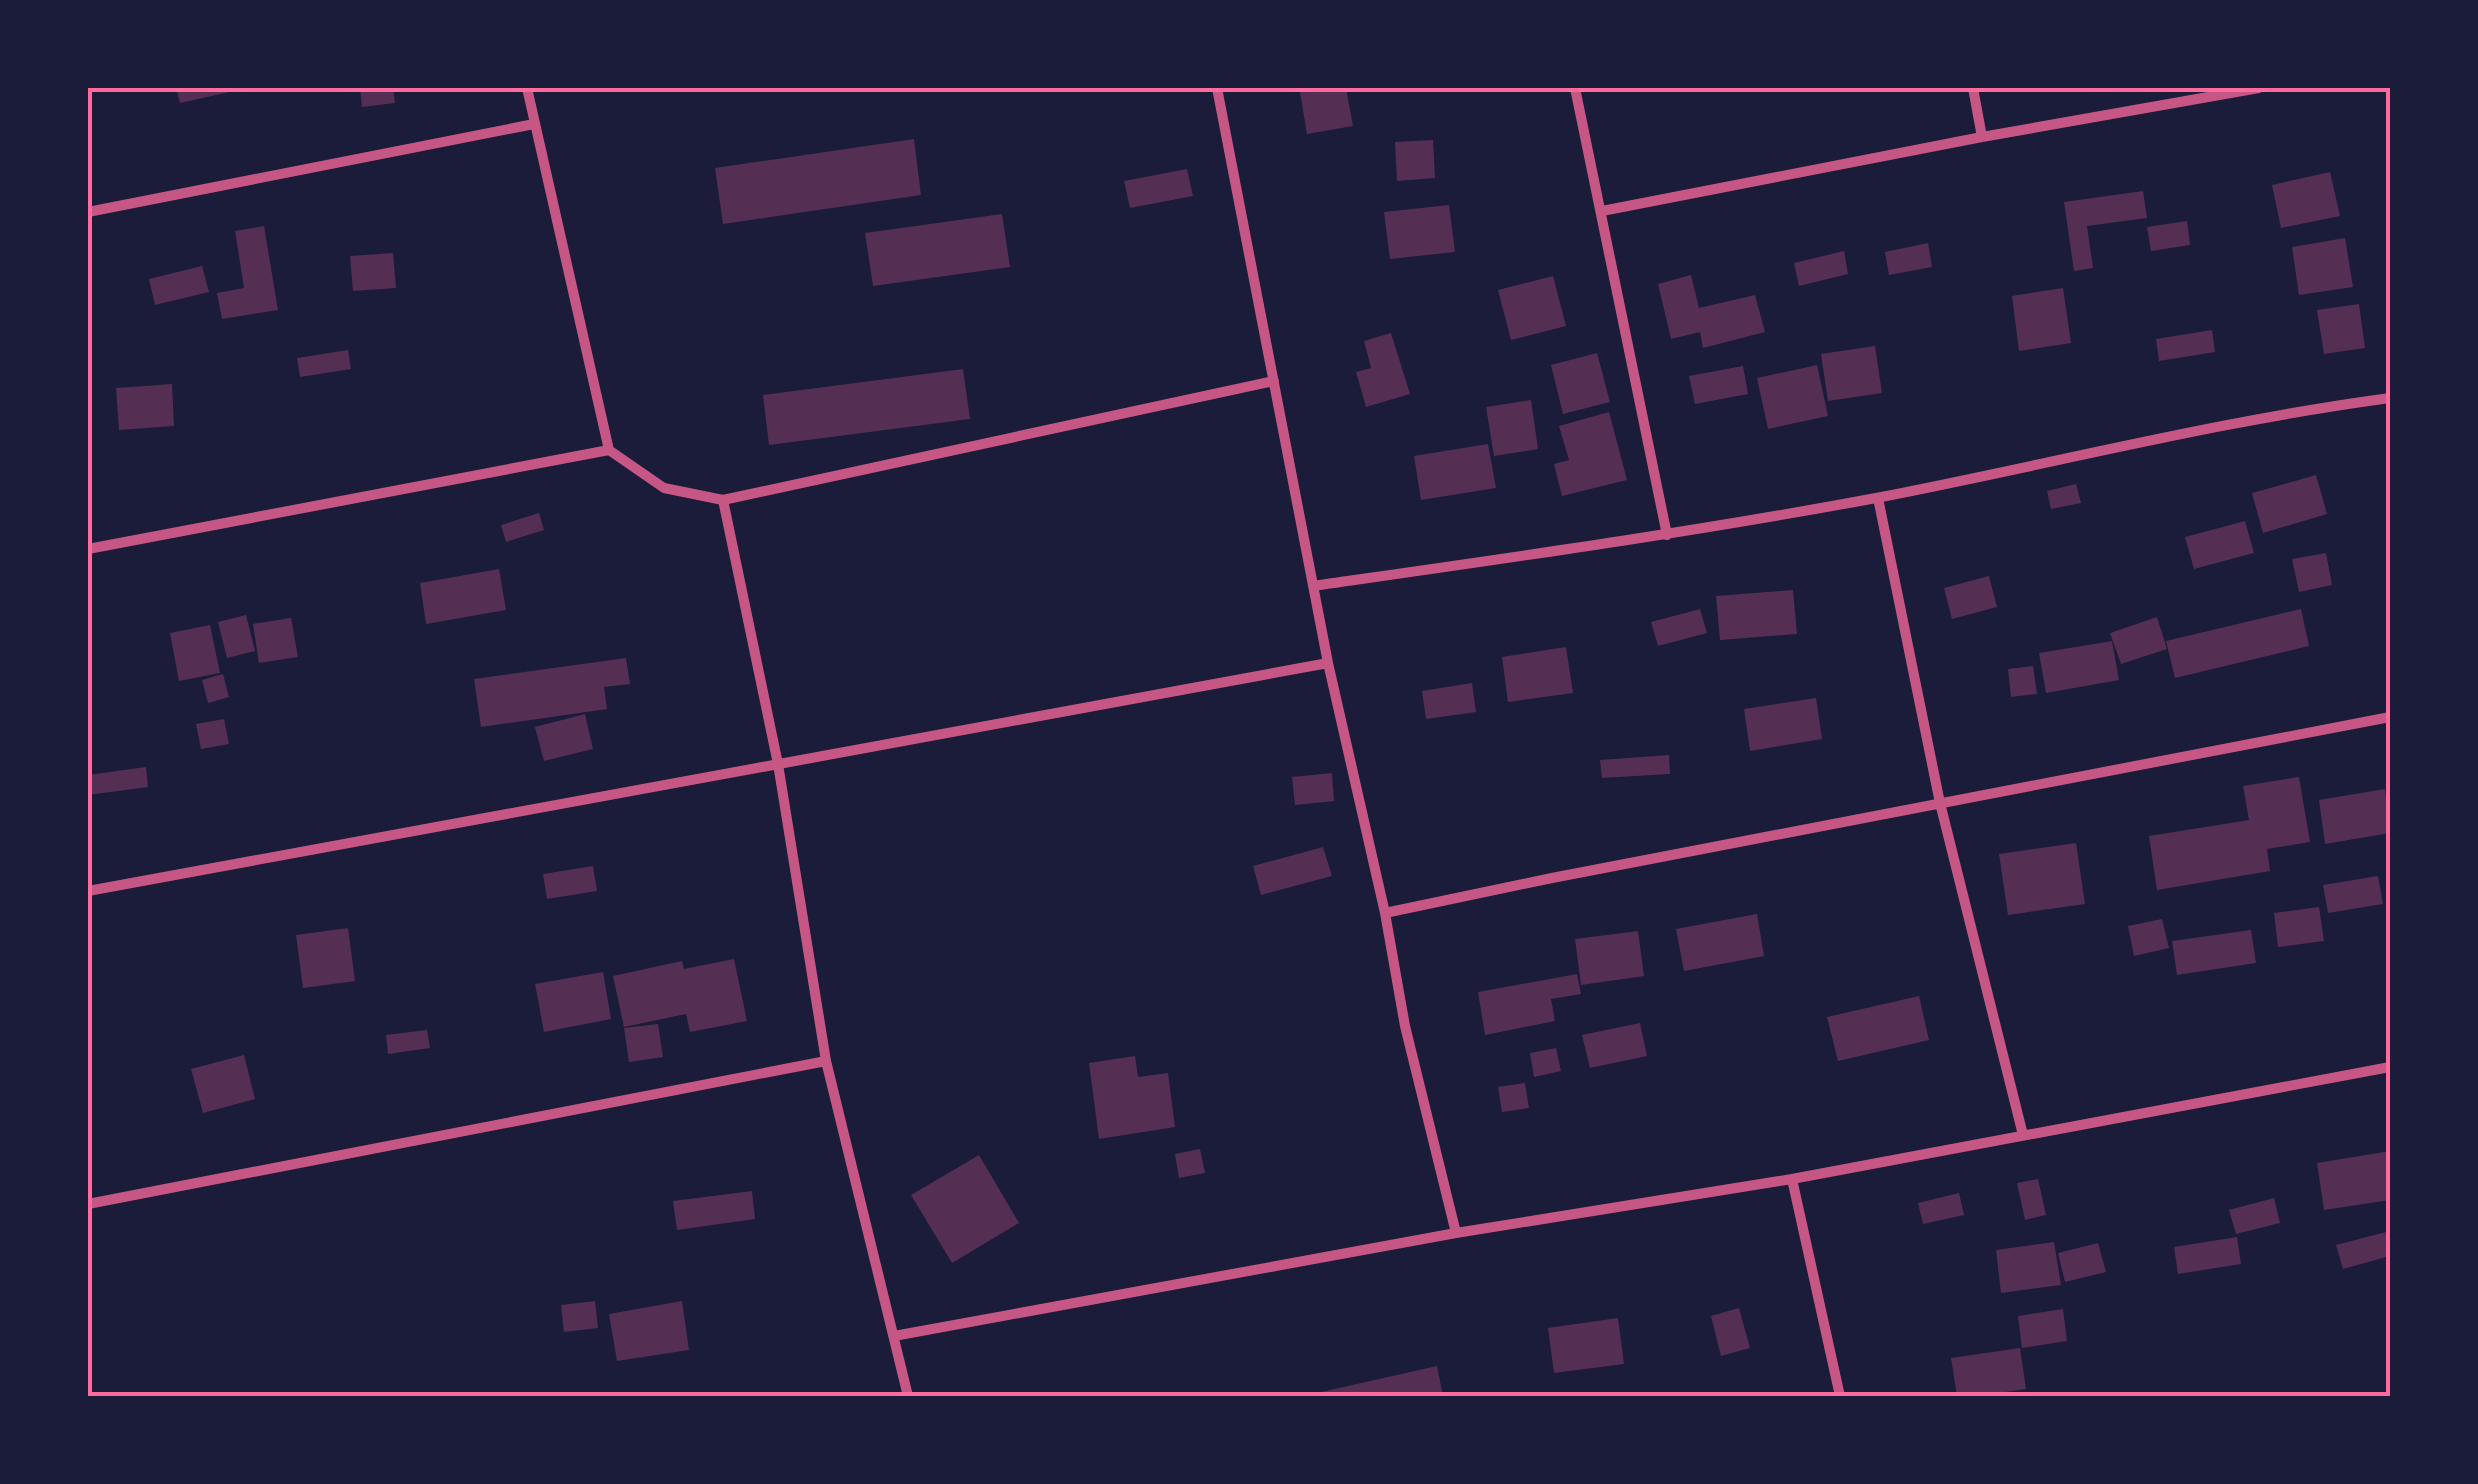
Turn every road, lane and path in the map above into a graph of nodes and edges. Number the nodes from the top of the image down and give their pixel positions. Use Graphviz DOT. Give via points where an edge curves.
graph roads {
  1 [pos="527,88"];
  2 [pos="1217,88"];
  3 [pos="1575,88"];
  4 [pos="1973,88"];
  5 [pos="2260,88"];
  6 [pos="534,124"];
  7 [pos="1982,138"];
  8 [pos="1602,211"];
  9 [pos="88,212"];
  10 [pos="1274,381"];
  11 [pos="2390,398"];
  12 [pos="609,450"];
  13 [pos="1878,498"];
  14 [pos="723,500"];
  15 [pos="1667,535"];
  16 [pos="88,549"];
  17 [pos="1313,586"];
  18 [pos="1328,663"];
  19 [pos="2390,717"];
  20 [pos="778,764"];
  21 [pos="1940,803"];
  22 [pos="88,891"];
  23 [pos="1384,913"];
  24 [pos="826,1060"];
  25 [pos="2390,1068"];
  26 [pos="2023,1135"];
  27 [pos="1792,1178"];
  28 [pos="88,1204"];
  29 [pos="1456,1233"];
  30 [pos="894,1336"];
  31 [pos="908,1396"];
  32 [pos="1840,1396"];
  1 -- 6 [label="street"];
  2 -- 10 [label="street"];
  3 -- 8 [label="street"];
  4 -- 7 [label="street"];
  5 -- 7 [label="street"];
  6 -- 9 [label="street"];
  6 -- 12 [label="street"];
  7 -- 8 [label="street"];
  8 -- 15 [label="street"];
  10 -- 14 [label="street"];
  10 -- 17 [label="street"];
  11 -- 13 [label="street" via="2305,409"];
  12 -- 14 [label="street" via="664,488"];
  12 -- 16 [label="street"];
  13 -- 15 [label="street"];
  13 -- 21 [label="street"];
  14 -- 20 [label="street"];
  15 -- 17 [label="street"];
  17 -- 18 [label="street"];
  18 -- 20 [label="street"];
  18 -- 23 [label="street"];
  19 -- 21 [label="street"];
  20 -- 22 [label="street"];
  20 -- 24 [label="street"];
  21 -- 23 [label="street"];
  21 -- 26 [label="street"];
  23 -- 29 [label="street"];
  24 -- 28 [label="street"];
  24 -- 30 [label="street"];
  25 -- 26 [label="street"];
  26 -- 27 [label="street"];
  27 -- 29 [label="street"];
  27 -- 32 [label="street"];
  29 -- 30 [label="street"];
  30 -- 31 [label="street"];
}
